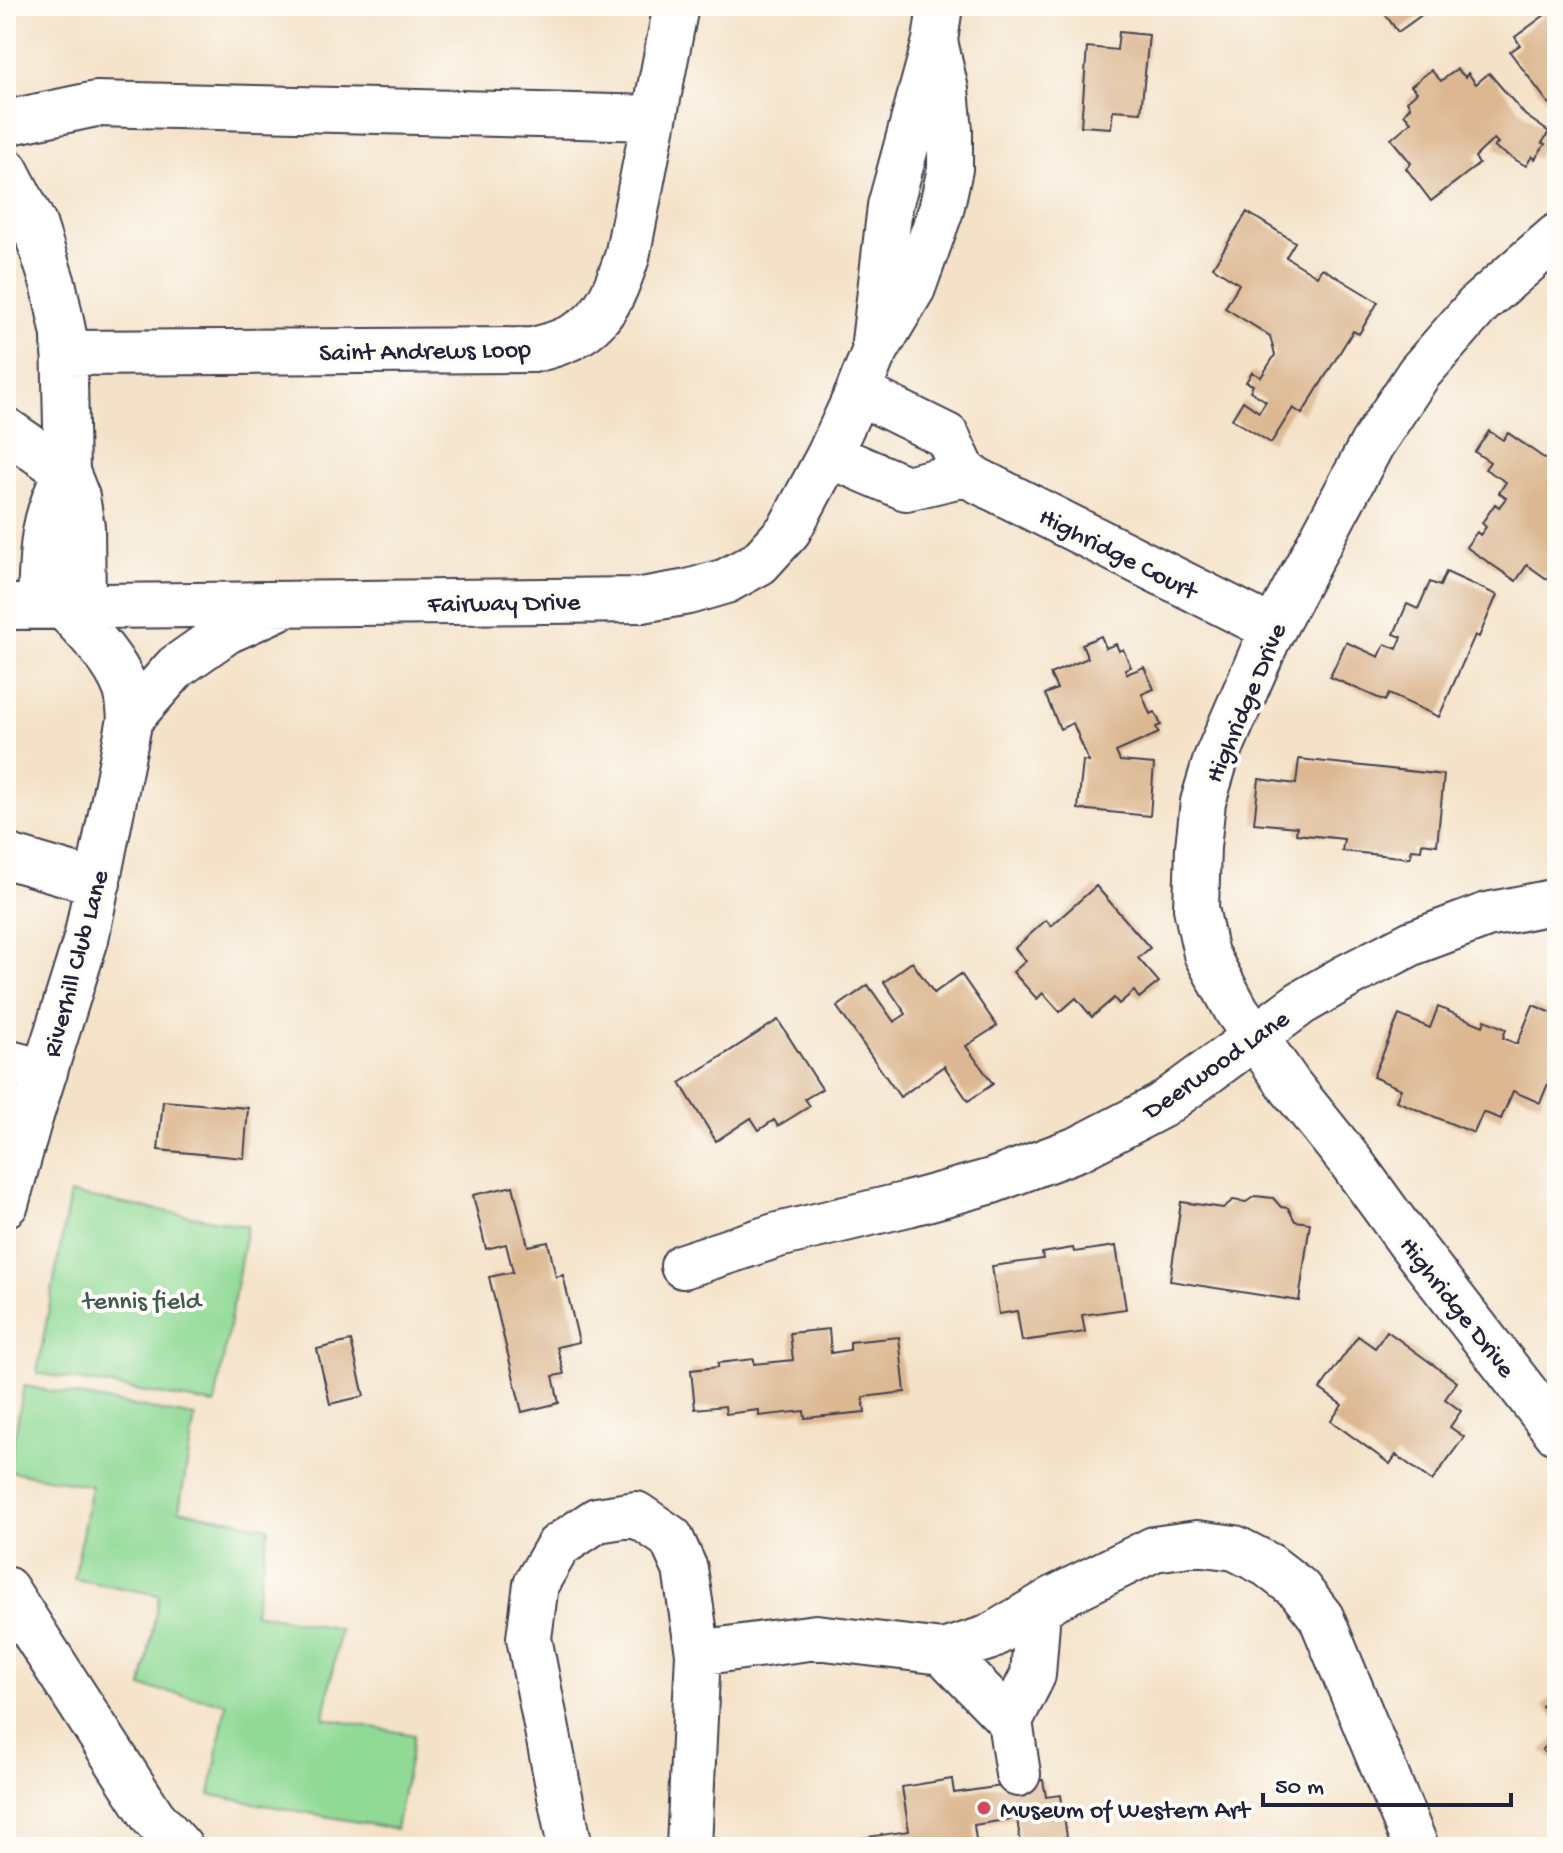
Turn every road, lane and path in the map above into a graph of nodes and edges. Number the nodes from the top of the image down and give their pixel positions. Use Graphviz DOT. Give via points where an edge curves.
graph roads {
  1 [pos="676,6"];
  2 [pos="937,23"];
  3 [pos="654,118"];
  4 [pos="6,123"];
  5 [pos="6,170"];
  6 [pos="1557,236"];
  7 [pos="64,353"];
  8 [pos="865,374"];
  9 [pos="6,430"];
  10 [pos="829,455"];
  11 [pos="67,472"];
  12 [pos="965,474"];
  13 [pos="288,603"];
  14 [pos="48,606"];
  15 [pos="1273,629"];
  16 [pos="130,719"];
  17 [pos="6,856"];
  18 [pos="98,883"];
  19 [pos="1557,901"];
  20 [pos="1256,1037"];
  21 [pos="25,1067"];
  22 [pos="6,1204"];
  23 [pos="683,1266"];
  24 [pos="1557,1433"];
  25 [pos="6,1589"];
  26 [pos="1038,1609"];
  27 [pos="943,1652"];
  28 [pos="698,1653"];
  29 [pos="1010,1721"];
  30 [pos="1018,1774"];
  31 [pos="180,1847"];
  32 [pos="570,1847"];
  33 [pos="689,1847"];
  34 [pos="1416,1847"];
  1 -- 3 [label="street, Saint Andrews Loop"];
  2 -- 8 [label="street, Fairway Drive" via="950,169 913,288"];
  3 -- 4 [label="street" via="96,104"];
  3 -- 7 [label="street, Saint Andrews Loop" via="618,286 585,330 561,343 533,350"];
  5 -- 7 [label="street" via="34,224 54,287"];
  6 -- 15 [label="street, Highridge Drive" via="1480,303 1419,373 1372,444"];
  7 -- 11 [label="street"];
  8 -- 10 [label="street, Fairway Drive"];
  8 -- 12 [label="street" via="947,436"];
  9 -- 11 [label="street"];
  10 -- 12 [label="street" via="906,488"];
  10 -- 13 [label="street, Fairway Drive" via="789,530 759,563 700,589 642,600"];
  11 -- 14 [label="street" via="42,541"];
  12 -- 15 [label="street, Highridge Court"];
  13 -- 14 [label="street, Fairway Drive"];
  13 -- 16 [label="street" via="227,631 176,667"];
  14 -- 16 [label="street, Riverhill Club Lane" via="99,646 126,690"];
  15 -- 20 [label="street, Highridge Drive" via="1216,759 1203,802 1198,847 1196,908 1206,954"];
  16 -- 18 [label="street, Riverhill Club Lane"];
  17 -- 18 [label="street"];
  18 -- 21 [label="street, Riverhill Club Lane" via="86,939"];
  19 -- 20 [label="street, Deerwood Lane" via="1487,915 1412,943 1301,1003"];
  20 -- 23 [label="street, Deerwood Lane" via="1161,1106 1080,1148 992,1181 778,1235"];
  20 -- 24 [label="street, Highridge Drive"];
  21 -- 22 [label="street, Riverhill Club Lane"];
  25 -- 31 [label="street" via="153,1817"];
  26 -- 27 [label="street" via="988,1638"];
  26 -- 29 [label="street" via="1033,1675"];
  26 -- 34 [label="street" via="1154,1549 1197,1543 1235,1548 1268,1565 1299,1589 1321,1617"];
  27 -- 28 [label="street" via="816,1637"];
  27 -- 29 [label="street"];
  28 -- 32 [label="street" via="685,1569 671,1538 636,1514 597,1520 558,1546 536,1584 529,1638"];
  28 -- 33 [label="street"];
  29 -- 30 [label="street"];
}
